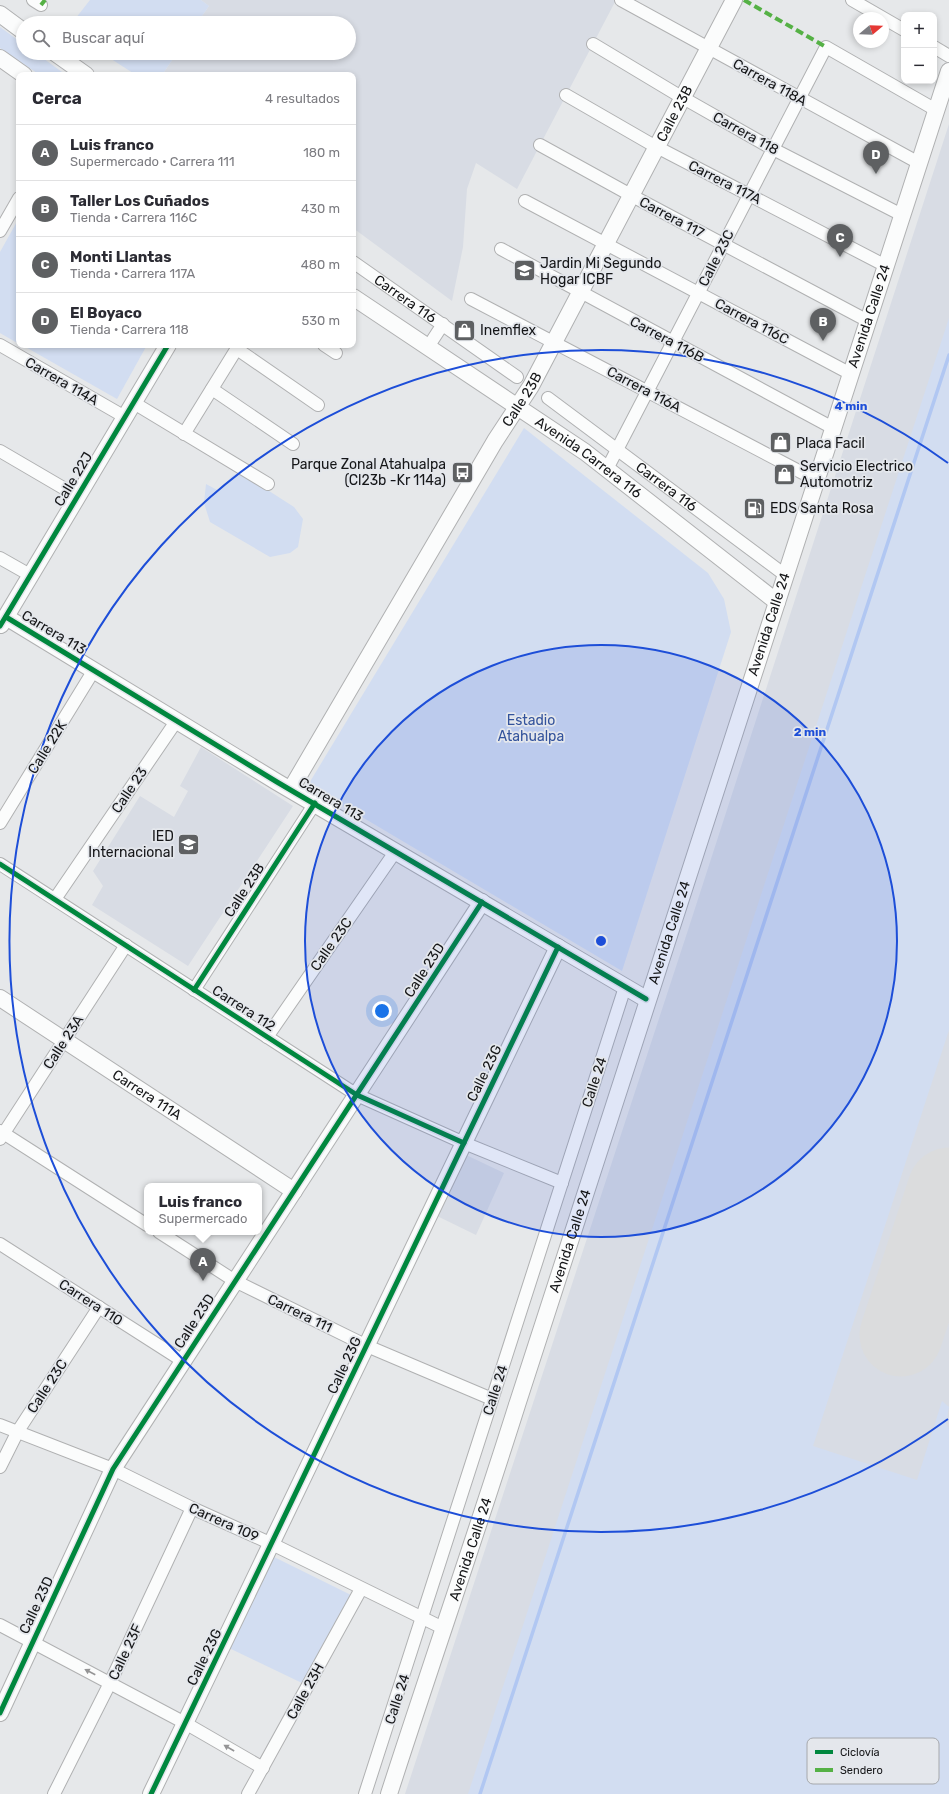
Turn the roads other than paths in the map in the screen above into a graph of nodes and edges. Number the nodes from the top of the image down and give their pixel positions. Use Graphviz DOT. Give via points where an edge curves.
graph roads {
  1 [pos="621,0"];
  2 [pos="734,0"];
  3 [pos="852,0"];
  4 [pos="0,14"];
  5 [pos="16,25"];
  6 [pos="901,28"];
  7 [pos="593,44"];
  8 [pos="936,48"];
  9 [pos="709,49"];
  10 [pos="949,56"];
  11 [pos="0,58"];
  12 [pos="65,60"];
  13 [pos="20,72"];
  14 [pos="82,72"];
  15 [pos="949,72"];
  16 [pos="566,96"];
  17 [pos="684,98"];
  18 [pos="799,98"];
  19 [pos="936,110"];
  20 [pos="540,145"];
  21 [pos="658,148"];
  22 [pos="773,149"];
  23 [pos="919,163"];
  24 [pos="749,195"];
  25 [pos="632,196"];
  26 [pos="526,201"];
  27 [pos="16,203"];
  28 [pos="902,216"];
  29 [pos="0,231"];
  30 [pos="607,244"];
  31 [pos="723,244"];
  32 [pos="501,249"];
  33 [pos="356,264"];
  34 [pos="886,266"];
  35 [pos="581,292"];
  36 [pos="698,293"];
  37 [pos="356,299"];
  38 [pos="471,299"];
  39 [pos="868,321"];
  40 [pos="443,324"];
  41 [pos="554,342"];
  42 [pos="673,342"];
  43 [pos="0,346"];
  44 [pos="428,347"];
  45 [pos="166,348"];
  46 [pos="237,348"];
  47 [pos="239,348"];
  48 [pos="328,348"];
  49 [pos="336,353"];
  50 [pos="851,374"];
  51 [pos="517,377"];
  52 [pos="212,389"];
  53 [pos="648,391"];
  54 [pos="548,398"];
  55 [pos="134,403"];
  56 [pos="318,405"];
  57 [pos="518,407"];
  58 [pos="125,417"];
  59 [pos="833,428"];
  60 [pos="184,434"];
  61 [pos="293,444"];
  62 [pos="617,450"];
  63 [pos="0,451"];
  64 [pos="607,469"];
  65 [pos="816,480"];
  66 [pos="268,484"];
  67 [pos="77,496"];
  68 [pos="0,558"];
  69 [pos="785,575"];
  70 [pos="30,576"];
  71 [pos="777,602"];
  72 [pos="3,621"];
  73 [pos="94,670"];
  74 [pos="177,720"];
  75 [pos="291,789"];
  76 [pos="315,803"];
  77 [pos="0,823"];
  78 [pos="395,852"];
  79 [pos="0,864"];
  80 [pos="55,899"];
  81 [pos="482,902"];
  82 [pos="126,945"];
  83 [pos="558,947"];
  84 [pos="625,986"];
  85 [pos="194,990"];
  86 [pos="0,998"];
  87 [pos="646,999"];
  88 [pos="267,1037"];
  89 [pos="64,1039"];
  90 [pos="357,1095"];
  91 [pos="1,1134"];
  92 [pos="464,1143"];
  93 [pos="562,1183"];
  94 [pos="294,1192"];
  95 [pos="144,1223"];
  96 [pos="163,1235"];
  97 [pos="0,1244"];
  98 [pos="235,1281"];
  99 [pos="99,1307"];
  100 [pos="367,1346"];
  101 [pos="183,1361"];
  102 [pos="492,1399"];
  103 [pos="0,1425"];
  104 [pos="18,1431"];
  105 [pos="0,1467"];
  106 [pos="113,1469"];
  107 [pos="192,1508"];
  108 [pos="272,1544"];
  109 [pos="361,1588"];
  110 [pos="422,1618"];
  111 [pos="0,1625"];
  112 [pos="443,1628"];
  113 [pos="33,1641"];
  114 [pos="110,1683"];
  115 [pos="0,1713"];
  116 [pos="185,1723"];
  117 [pos="263,1768"];
  118 [pos="54,1794"];
  119 [pos="152,1794"];
  120 [pos="248,1794"];
  121 [pos="365,1794"];
  122 [pos="389,1794"];
  1 -- 9 [label="street, Carrera 118A"];
  2 -- 9 [label="street, Calle 23B"];
  3 -- 6 [label="street"];
  4 -- 5 [label="street"];
  7 -- 17 [label="street, Carrera 118"];
  8 -- 10 [label="street"];
  9 -- 17 [label="street, Calle 23B"];
  9 -- 18 [label="street, Carrera 118A"];
  11 -- 13 [label="street"];
  12 -- 14 [label="street"];
  15 -- 19 [label="street, Avenida Calle 24"];
  16 -- 21 [label="street, Carrera 117A"];
  17 -- 21 [label="street, Calle 23B"];
  17 -- 22 [label="street, Carrera 118"];
  18 -- 19 [label="street, Calle 23C" via="826,47"];
  18 -- 22 [label="street, Calle 23C"];
  18 -- 23 [label="street, Carrera 118A"];
  19 -- 23 [label="street, Avenida Calle 24"];
  20 -- 25 [label="street, Carrera 117"];
  21 -- 24 [label="street, Carrera 117A"];
  21 -- 25 [label="street, Calle 23B"];
  22 -- 24 [label="street, Calle 23C"];
  22 -- 28 [label="street, Carrera 118"];
  23 -- 28 [label="street, Avenida Calle 24"];
  24 -- 31 [label="street, Calle 23C"];
  24 -- 34 [label="street, Carrera 117A"];
  25 -- 30 [label="street, Calle 23B"];
  25 -- 31 [label="street, Carrera 117"];
  26 -- 30 [label="street, Carrera 116C"];
  27 -- 29 [label="street"];
  28 -- 34 [label="street, Avenida Calle 24"];
  30 -- 35 [label="street, Calle 23B"];
  30 -- 36 [label="street, Carrera 116C"];
  31 -- 36 [label="street, Calle 23C"];
  31 -- 39 [label="street, Carrera 117"];
  32 -- 35 [label="street, Carrera 116B"];
  33 -- 40 [label="street, Carrera 116"];
  34 -- 39 [label="street, Avenida Calle 24"];
  35 -- 41 [label="street, Calle 23B"];
  35 -- 42 [label="street, Carrera 116B"];
  36 -- 42 [label="street, Calle 23C"];
  36 -- 50 [label="street, Carrera 116C"];
  37 -- 44 [label="street, Avenida Carrera 116"];
  38 -- 41 [label="street, Carrera 116A"];
  39 -- 50 [label="street, Avenida Calle 24"];
  40 -- 44 [label="street"];
  40 -- 51 [label="street, Carrera 116"];
  41 -- 53 [label="street, Carrera 116A"];
  41 -- 57 [label="street, Calle 23B"];
  42 -- 53 [label="street, Calle 23C"];
  42 -- 59 [label="street, Carrera 116B"];
  43 -- 58 [label="street, Carrera 114A"];
  44 -- 57 [label="street, Avenida Carrera 116"];
  45 -- 55 [label="street, Calle 22J"];
  46 -- 52 [label="street"];
  47 -- 56 [label="street"];
  48 -- 49 [label="street"];
  50 -- 59 [label="street, Avenida Calle 24"];
  52 -- 60 [label="street"];
  52 -- 61 [label="street"];
  53 -- 62 [label="street, Calle 23C"];
  53 -- 65 [label="street, Carrera 116A"];
  54 -- 62 [label="street, Carrera 116"];
  55 -- 58 [label="street, Calle 22J"];
  55 -- 60 [label="street"];
  57 -- 64 [label="street, Avenida Carrera 116"];
  57 -- 75 [label="street, Calle 23B" via="495,441"];
  58 -- 67 [label="street, Calle 22J"];
  59 -- 65 [label="street, Avenida Calle 24"];
  60 -- 66 [label="street"];
  62 -- 64 [label="street, Calle 23C"];
  62 -- 69 [label="street, Carrera 116"];
  63 -- 67 [label="street"];
  64 -- 71 [label="street, Avenida Carrera 116"];
  65 -- 69 [label="street, Avenida Calle 24"];
  67 -- 70 [label="street, Calle 22J"];
  68 -- 70 [label="street"];
  69 -- 71 [label="street, Avenida Calle 24"];
  70 -- 72 [label="street, Calle 22J"];
  71 -- 87 [label="street, Avenida Calle 24"];
  72 -- 73 [label="street, Carrera 113"];
  73 -- 74 [label="street, Carrera 113"];
  73 -- 77 [label="street, Calle 22K"];
  74 -- 75 [label="street, Carrera 113"];
  74 -- 80 [label="street, Calle 23"];
  75 -- 76 [label="street, Carrera 113"];
  76 -- 78 [label="street, Carrera 113"];
  76 -- 85 [label="street, Calle 23B"];
  78 -- 81 [label="street, Carrera 113"];
  78 -- 88 [label="street, Calle 23C"];
  79 -- 80 [label="street, Carrera 112"];
  80 -- 82 [label="street, Carrera 112"];
  81 -- 83 [label="street, Carrera 113"];
  81 -- 90 [label="street, Calle 23D"];
  82 -- 85 [label="street, Carrera 112"];
  82 -- 89 [label="street, Calle 23A"];
  83 -- 84 [label="street, Carrera 113"];
  83 -- 92 [label="street, Calle 23G"];
  84 -- 87 [label="street, Carrera 113"];
  84 -- 93 [label="street, Calle 24"];
  85 -- 88 [label="street, Carrera 112"];
  86 -- 89 [label="street, Carrera 111A"];
  87 -- 112 [label="street, Avenida Calle 24" via="516,1409"];
  88 -- 90 [label="street, Carrera 112"];
  89 -- 91 [label="street, Calle 23A"];
  89 -- 94 [label="street, Carrera 111A"];
  90 -- 92 [label="street, Carrera 112"];
  90 -- 94 [label="street, Calle 23D"];
  91 -- 95 [label="street"];
  92 -- 93 [label="street, Carrera 112"];
  92 -- 100 [label="street, Calle 23G"];
  93 -- 102 [label="street, Calle 24"];
  94 -- 98 [label="street, Calle 23D"];
  96 -- 98 [label="street, Carrera 111"];
  97 -- 99 [label="street, Carrera 110"];
  98 -- 100 [label="street, Carrera 111"];
  98 -- 101 [label="street, Calle 23D"];
  99 -- 101 [label="street, Carrera 110"];
  99 -- 104 [label="street, Calle 23C"];
  100 -- 102 [label="street, Carrera 111"];
  100 -- 108 [label="street, Calle 23G"];
  101 -- 106 [label="street, Calle 23D"];
  102 -- 110 [label="street, Calle 24"];
  103 -- 104 [label="street, Carrera 109"];
  104 -- 105 [label="street, Calle 23C"];
  104 -- 106 [label="street, Carrera 109"];
  106 -- 107 [label="street, Carrera 109"];
  106 -- 113 [label="street, Calle 23D"];
  107 -- 108 [label="street, Carrera 109"];
  107 -- 114 [label="street, Calle 23F"];
  108 -- 109 [label="street, Carrera 109"];
  108 -- 116 [label="street, Calle 23G"];
  109 -- 110 [label="street, Carrera 109"];
  109 -- 117 [label="street, Calle 23H"];
  110 -- 112 [label="street, Carrera 109"];
  110 -- 121 [label="street, Calle 24"];
  111 -- 113 [label="street"];
  112 -- 122 [label="street, Avenida Calle 24"];
  114 -- 113 [label="street, one-way"];
  113 -- 115 [label="street, Calle 23D"];
  114 -- 116 [label="street"];
  114 -- 118 [label="street, Calle 23F"];
  117 -- 116 [label="street, one-way"];
  116 -- 119 [label="street, Calle 23G"];
  117 -- 120 [label="street, Calle 23H"];
}
